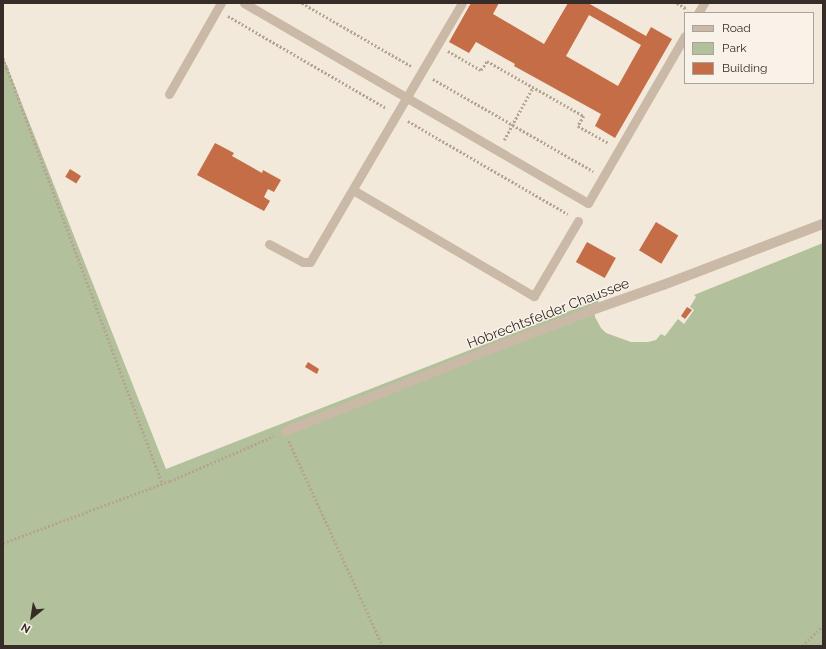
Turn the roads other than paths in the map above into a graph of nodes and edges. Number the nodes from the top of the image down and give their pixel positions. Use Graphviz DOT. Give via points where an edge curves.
graph roads {
  1 [pos="221,3"];
  2 [pos="244,3"];
  3 [pos="462,3"];
  4 [pos="704,3"];
  5 [pos="699,12"];
  6 [pos="684,38"];
  7 [pos="169,94"];
  8 [pos="407,98"];
  9 [pos="353,190"];
  10 [pos="578,221"];
  11 [pos="823,224"];
  12 [pos="269,244"];
  13 [pos="592,310"];
  14 [pos="285,431"];
  1 -- 7 [label="lane"];
  2 -- 8 [label="lane"];
  3 -- 8 [label="lane"];
  4 -- 5 [label="lane"];
  6 -- 8 [label="lane" via="588,203"];
  8 -- 9 [label="lane"];
  9 -- 10 [label="lane" via="534,296"];
  9 -- 12 [label="lane" via="310,262 303,262"];
  11 -- 13 [label="street, Hobrechtsfelder Chaussee"];
  13 -- 14 [label="lane, Hobrechtsfelder Chaussee"];
}
